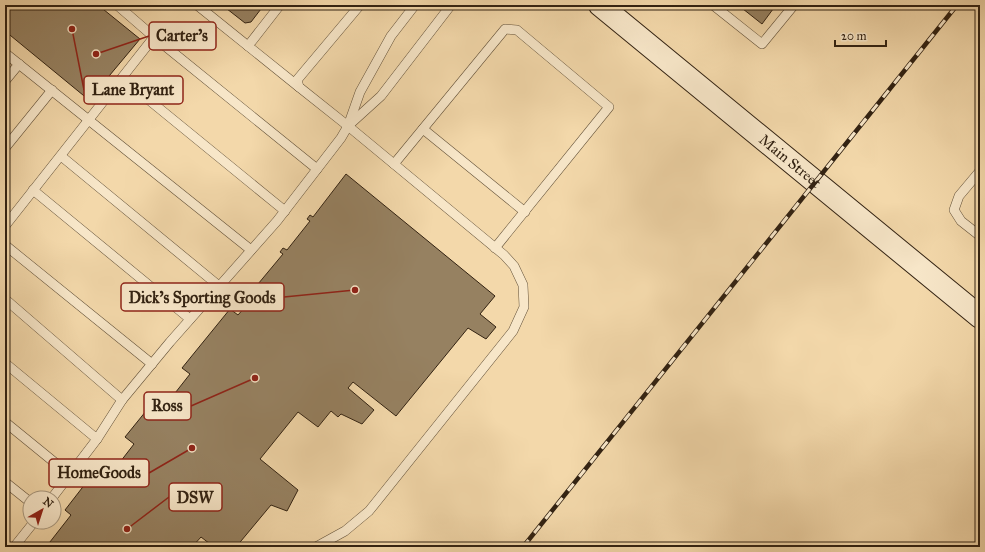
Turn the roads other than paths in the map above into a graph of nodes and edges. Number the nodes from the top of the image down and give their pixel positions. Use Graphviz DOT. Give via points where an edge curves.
graph roads {
  1 [pos="117,5"];
  2 [pos="197,5"];
  3 [pos="280,5"];
  4 [pos="360,5"];
  5 [pos="415,5"];
  6 [pos="451,5"];
  7 [pos="600,5"];
  8 [pos="713,5"];
  9 [pos="794,5"];
  10 [pos="154,37"];
  11 [pos="248,46"];
  12 [pos="5,53"];
  13 [pos="19,64"];
  14 [pos="122,78"];
  15 [pos="5,81"];
  16 [pos="299,87"];
  17 [pos="52,90"];
  18 [pos="89,120"];
  19 [pos="348,126"];
  20 [pos="423,129"];
  21 [pos="5,148"];
  22 [pos="61,156"];
  23 [pos="394,164"];
  24 [pos="317,169"];
  25 [pos="980,170"];
  26 [pos="34,190"];
  27 [pos="285,211"];
  28 [pos="525,212"];
  29 [pos="5,226"];
  30 [pos="980,236"];
  31 [pos="5,245"];
  32 [pos="495,248"];
  33 [pos="251,250"];
  34 [pos="219,286"];
  35 [pos="5,299"];
  36 [pos="980,317"];
  37 [pos="190,319"];
  38 [pos="5,363"];
  39 [pos="152,364"];
  40 [pos="122,400"];
  41 [pos="5,422"];
  42 [pos="97,439"];
  43 [pos="70,475"];
  44 [pos="5,482"];
  45 [pos="58,490"];
  46 [pos="22,496"];
  47 [pos="28,530"];
  48 [pos="5,544"];
  49 [pos="9,547"];
  50 [pos="14,547"];
  51 [pos="316,547"];
  1 -- 10 [label="lane"];
  2 -- 11 [label="lane"];
  3 -- 11 [label="lane"];
  4 -- 16 [label="lane" via="297,80"];
  5 -- 19 [label="lane" via="387,43 360,92"];
  6 -- 19 [label="lane" via="381,96"];
  7 -- 36 [label="street, Main Street"];
  8 -- 9 [label="lane" via="762,44"];
  10 -- 14 [label="lane"];
  10 -- 24 [label="lane"];
  11 -- 16 [label="lane"];
  12 -- 13 [label="lane"];
  13 -- 15 [label="lane"];
  13 -- 17 [label="lane"];
  14 -- 18 [label="lane"];
  14 -- 27 [label="lane"];
  16 -- 19 [label="lane"];
  17 -- 18 [label="lane"];
  17 -- 21 [label="lane"];
  18 -- 22 [label="lane"];
  18 -- 33 [label="lane"];
  19 -- 23 [label="lane"];
  19 -- 24 [label="lane"];
  20 -- 23 [label="lane"];
  20 -- 28 [label="lane"];
  20 -- 28 [label="lane" via="505,29 517,30 609,108"];
  22 -- 26 [label="lane"];
  22 -- 34 [label="lane"];
  23 -- 32 [label="lane"];
  24 -- 27 [label="lane"];
  25 -- 30 [label="lane" via="959,196 954,210 961,221"];
  26 -- 29 [label="lane"];
  26 -- 37 [label="lane"];
  27 -- 33 [label="lane"];
  28 -- 32 [label="lane"];
  31 -- 39 [label="lane"];
  32 -- 51 [label="lane" via="514,266 523,286 524,307 513,331 369,511 345,531"];
  33 -- 34 [label="lane"];
  34 -- 37 [label="lane"];
  35 -- 40 [label="lane"];
  37 -- 39 [label="lane"];
  38 -- 42 [label="lane"];
  39 -- 40 [label="lane"];
  40 -- 42 [label="lane"];
  41 -- 43 [label="lane"];
  42 -- 43 [label="lane"];
  43 -- 45 [label="lane"];
  44 -- 46 [label="lane"];
  47 -- 50 [label="lane"];
  48 -- 49 [label="lane"];
}
